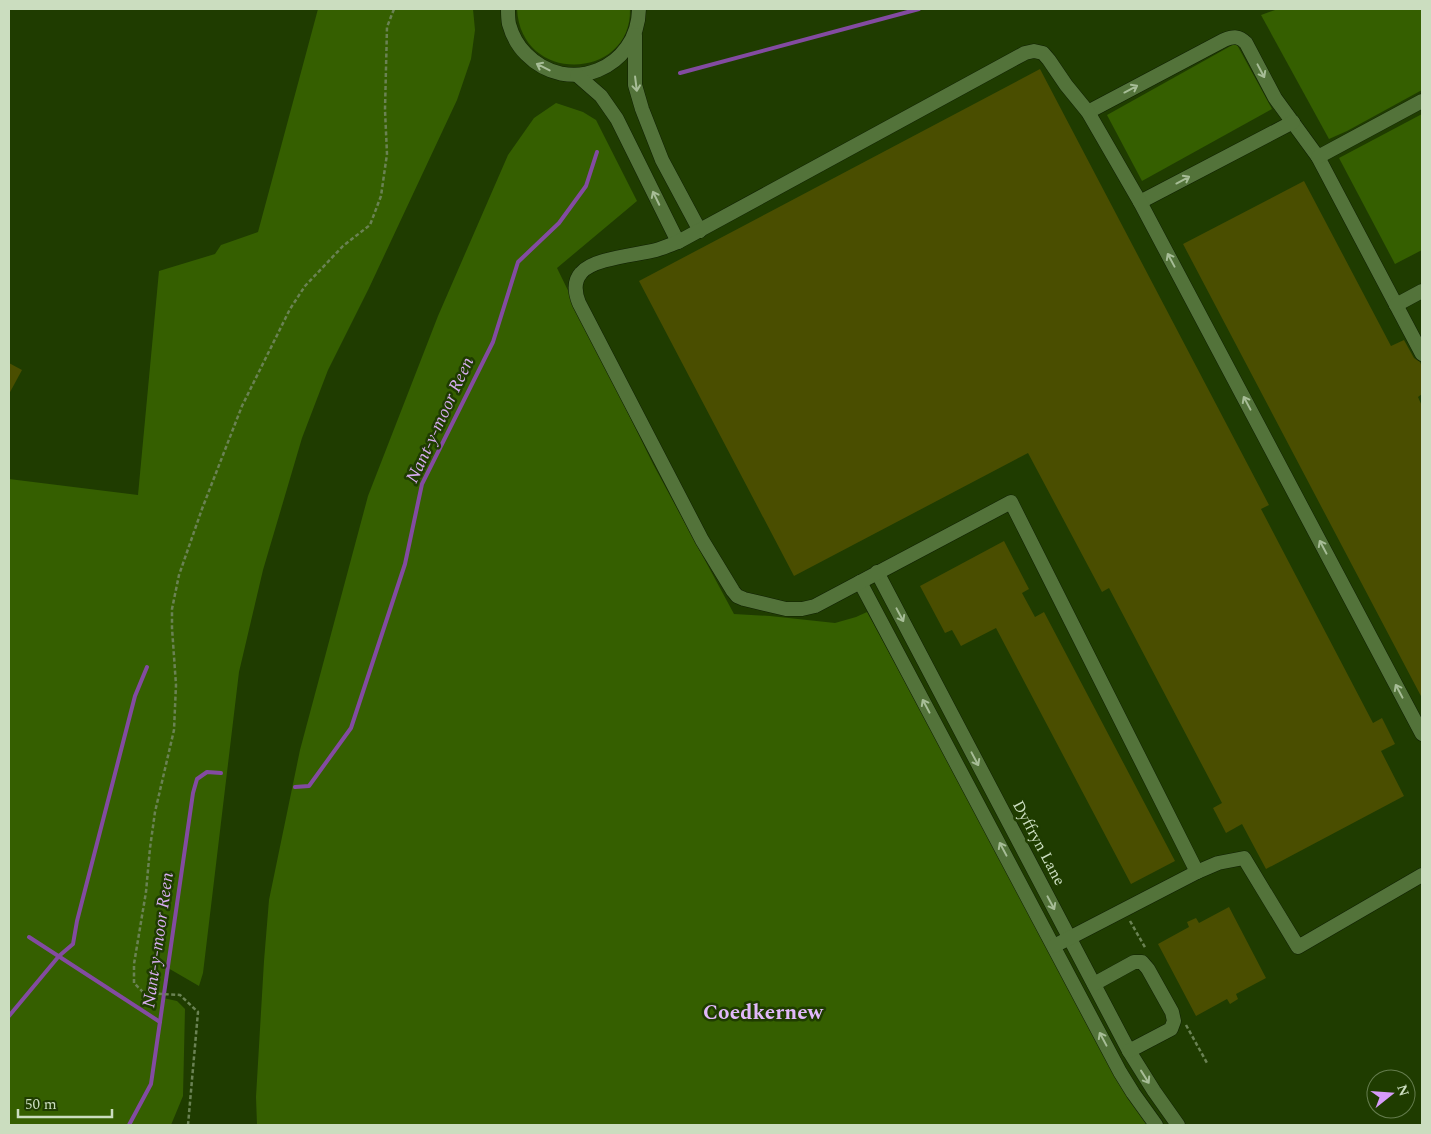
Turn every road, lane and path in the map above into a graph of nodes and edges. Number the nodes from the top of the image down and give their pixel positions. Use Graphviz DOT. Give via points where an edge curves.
graph roads {
  1 [pos="394,9"];
  2 [pos="508,9"];
  3 [pos="650,9"];
  4 [pos="639,15"];
  5 [pos="635,35"];
  6 [pos="577,75"];
  7 [pos="1422,101"];
  8 [pos="1088,112"];
  9 [pos="1293,122"];
  10 [pos="1318,157"];
  11 [pos="1140,202"];
  12 [pos="700,231"];
  13 [pos="678,242"];
  14 [pos="1422,291"];
  15 [pos="1396,305"];
  16 [pos="1422,354"];
  17 [pos="877,572"];
  18 [pos="860,582"];
  19 [pos="1422,734"];
  20 [pos="1197,872"];
  21 [pos="1422,875"];
  22 [pos="1069,938"];
  23 [pos="1054,946"];
  24 [pos="1094,984"];
  25 [pos="1129,1051"];
  26 [pos="188,1125"];
  27 [pos="1156,1125"];
  28 [pos="1178,1125"];
  1 -- 26 [label="path" via="388,27 387,154 381,196 373,218 370,225 343,246 305,286 290,309 242,406 179,575 172,609 176,684 174,730 155,812 134,983 144,993 180,995 198,1012"];
  6 -- 2 [label="street, one-way" via="554,72 534,62 518,46 509,24"];
  3 -- 4 [label="street"];
  4 -- 5 [label="street"];
  5 -- 6 [label="street" via="623,54 605,68"];
  5 -- 12 [label="street, one-way" via="635,85 642,109 662,160"];
  13 -- 6 [label="street, one-way" via="617,119 601,96"];
  7 -- 10 [label="street"];
  8 -- 9 [label="street, one-way" via="1236,36 1246,43"];
  8 -- 11 [label="street"];
  8 -- 12 [label="street" via="1043,53 1025,53"];
  9 -- 10 [label="street"];
  11 -- 9 [label="street, one-way"];
  10 -- 15 [label="street"];
  19 -- 11 [label="street, one-way"];
  12 -- 13 [label="street"];
  13 -- 18 [label="street" via="598,262 580,274 575,287 579,303 702,540 732,591 744,599 786,609 802,609 815,606"];
  14 -- 15 [label="street"];
  15 -- 16 [label="street"];
  17 -- 18 [label="street"];
  17 -- 20 [label="street" via="1011,502"];
  17 -- 22 [label="street, Dyffryn Lane, one-way"];
  23 -- 18 [label="street, one-way"];
  20 -- 21 [label="street" via="1218,863 1244,858 1298,947"];
  20 -- 22 [label="street"];
  22 -- 23 [label="street"];
  22 -- 24 [label="street, Dyffryn Lane"];
  27 -- 23 [label="street, one-way" via="1120,1072"];
  24 -- 25 [label="street, Dyffryn Lane"];
  24 -- 25 [label="street" via="1140,961 1146,965 1172,1012 1174,1021 1171,1029"];
  25 -- 28 [label="street, Dyffryn Lane, one-way"];
}
